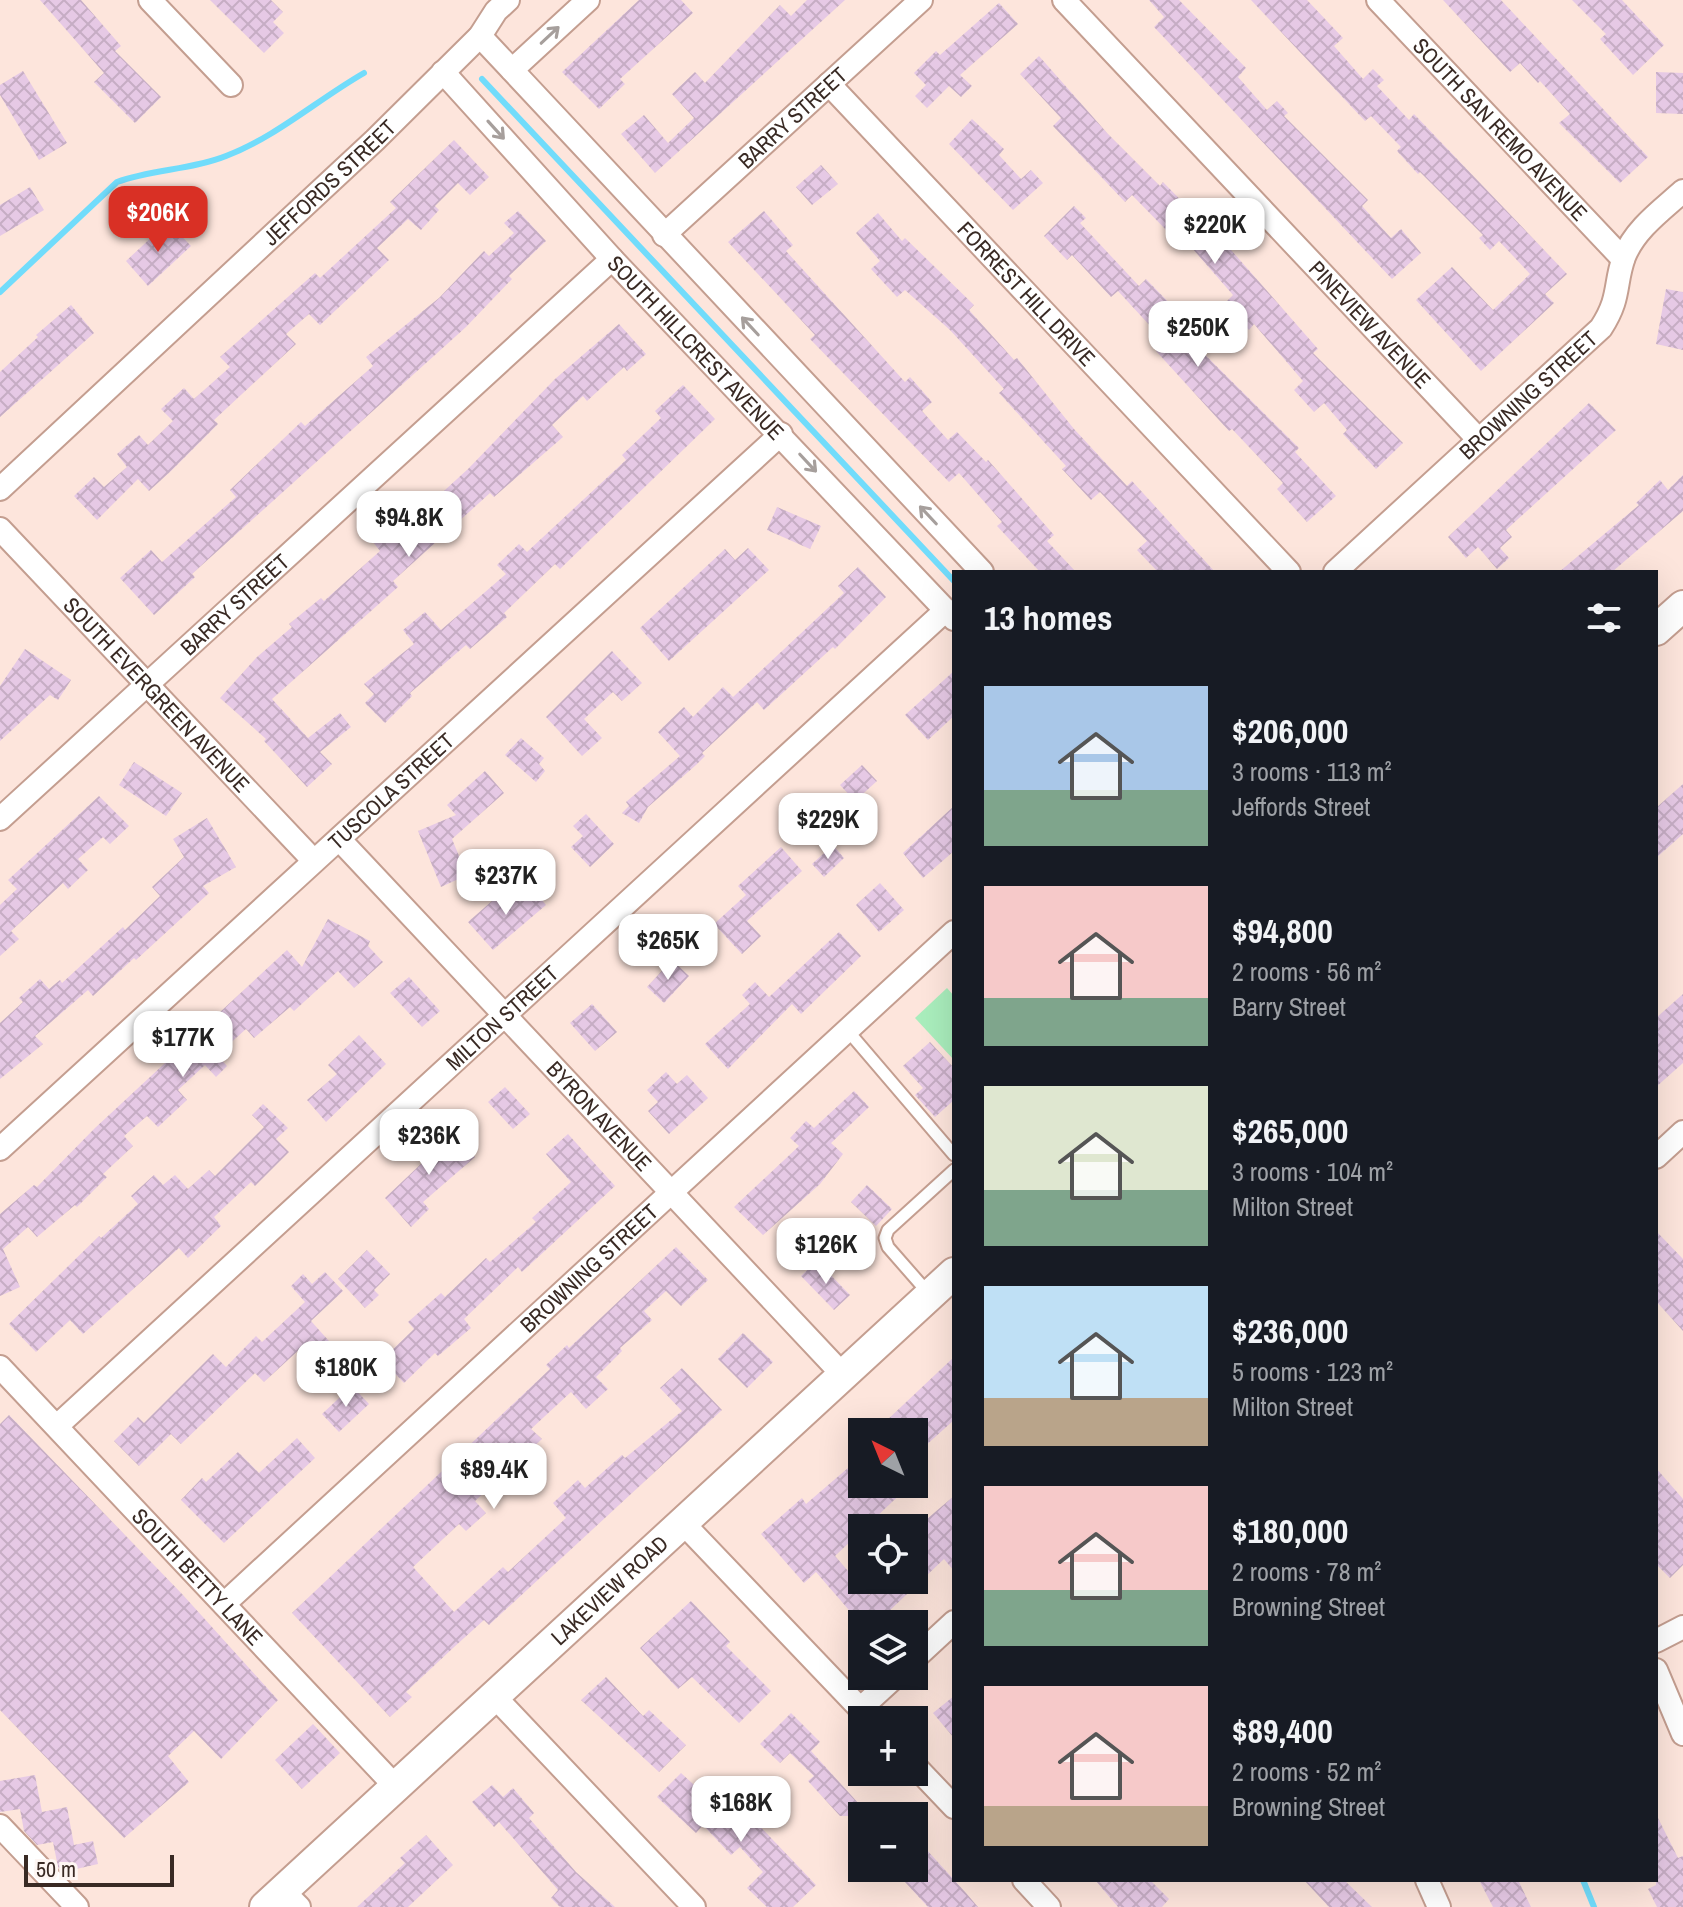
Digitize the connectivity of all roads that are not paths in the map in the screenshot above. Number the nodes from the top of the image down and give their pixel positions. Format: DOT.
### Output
graph roads {
  1 [pos="152,0"];
  2 [pos="508,0"];
  3 [pos="588,0"];
  4 [pos="921,0"];
  5 [pos="1064,0"];
  6 [pos="1378,0"];
  7 [pos="480,36"];
  8 [pos="512,70"];
  9 [pos="443,72"];
  10 [pos="829,84"];
  11 [pos="231,85"];
  12 [pos="1683,191"];
  13 [pos="664,235"];
  14 [pos="612,259"];
  15 [pos="1623,259"];
  16 [pos="781,434"];
  17 [pos="1479,440"];
  18 [pos="0,489"];
  19 [pos="0,529"];
  20 [pos="980,570"];
  21 [pos="1287,570"];
  22 [pos="1337,570"];
  23 [pos="1683,606"];
  24 [pos="950,614"];
  25 [pos="1658,628"];
  26 [pos="147,685"];
  27 [pos="0,819"];
  28 [pos="339,839"];
  29 [pos="314,861"];
  30 [pos="952,934"];
  31 [pos="504,1017"];
  32 [pos="848,1031"];
  33 [pos="1683,1132"];
  34 [pos="0,1149"];
  35 [pos="952,1153"];
  36 [pos="1658,1155"];
  37 [pos="952,1172"];
  38 [pos="672,1194"];
  39 [pos="952,1275"];
  40 [pos="930,1295"];
  41 [pos="0,1367"];
  42 [pos="843,1375"];
  43 [pos="57,1426"];
  44 [pos="682,1522"];
  45 [pos="224,1604"];
  46 [pos="952,1624"];
  47 [pos="1683,1627"];
  48 [pos="1658,1640"];
  49 [pos="928,1646"];
  50 [pos="1658,1675"];
  51 [pos="885,1690"];
  52 [pos="494,1696"];
  53 [pos="858,1706"];
  54 [pos="872,1706"];
  55 [pos="1683,1734"];
  56 [pos="928,1780"];
  57 [pos="395,1786"];
  58 [pos="952,1805"];
  59 [pos="0,1826"];
  60 [pos="1026,1882"];
  61 [pos="1428,1882"];
  62 [pos="282,1902"];
  63 [pos="77,1907"];
  64 [pos="694,1907"];
  65 [pos="1049,1907"];
  66 [pos="1439,1907"];
  1 -- 11 [label="street"];
  2 -- 7 [label="street, JEFFORDS STREET"];
  8 -- 3 [label="street, one-way"];
  4 -- 10 [label="street, BARRY STREET"];
  5 -- 17 [label="street, PINEVIEW AVENUE"];
  6 -- 15 [label="street, SOUTH SAN REMO AVENUE"];
  7 -- 8 [label="street"];
  7 -- 9 [label="street, JEFFORDS STREET"];
  8 -- 13 [label="street"];
  9 -- 14 [label="street, SOUTH HILLCREST AVENUE, one-way"];
  9 -- 18 [label="street, JEFFORDS STREET"];
  10 -- 13 [label="street, BARRY STREET"];
  10 -- 21 [label="street, FORREST HILL DRIVE"];
  12 -- 15 [label="street, BROWNING STREET"];
  20 -- 13 [label="street, one-way"];
  14 -- 16 [label="street, SOUTH HILLCREST AVENUE"];
  14 -- 26 [label="street, BARRY STREET"];
  15 -- 17 [label="street, BROWNING STREET"];
  16 -- 24 [label="street, SOUTH HILLCREST AVENUE, one-way"];
  16 -- 28 [label="street, TUSCOLA STREET"];
  17 -- 22 [label="street, BROWNING STREET"];
  19 -- 26 [label="street, SOUTH EVERGREEN AVENUE"];
  23 -- 25 [label="street"];
  24 -- 31 [label="street, MILTON STREET"];
  26 -- 27 [label="street, BARRY STREET"];
  26 -- 29 [label="street, SOUTH EVERGREEN AVENUE"];
  28 -- 29 [label="street, TUSCOLA STREET"];
  28 -- 31 [label="street, BYRON AVENUE"];
  29 -- 34 [label="street, TUSCOLA STREET"];
  30 -- 32 [label="street, BROWNING STREET"];
  31 -- 38 [label="street, BYRON AVENUE"];
  31 -- 43 [label="street, MILTON STREET"];
  32 -- 35 [label="lane"];
  32 -- 38 [label="street, BROWNING STREET"];
  33 -- 36 [label="street"];
  37 -- 40 [label="lane"];
  38 -- 42 [label="street, BYRON AVENUE"];
  38 -- 45 [label="street, BROWNING STREET"];
  39 -- 40 [label="street, LAKEVIEW ROAD"];
  40 -- 42 [label="street, LAKEVIEW ROAD"];
  41 -- 43 [label="street, SOUTH BETTY LANE"];
  42 -- 44 [label="street, LAKEVIEW ROAD"];
  43 -- 45 [label="street, SOUTH BETTY LANE"];
  44 -- 52 [label="street, LAKEVIEW ROAD"];
  44 -- 53 [label="street"];
  45 -- 57 [label="street, SOUTH BETTY LANE"];
  46 -- 49 [label="street"];
  47 -- 48 [label="street"];
  50 -- 55 [label="street"];
  51 -- 54 [label="street"];
  52 -- 57 [label="street, LAKEVIEW ROAD"];
  52 -- 64 [label="street"];
  56 -- 58 [label="street"];
  57 -- 62 [label="street, LAKEVIEW ROAD"];
  59 -- 63 [label="street"];
  60 -- 65 [label="street"];
  61 -- 66 [label="street"];
}
